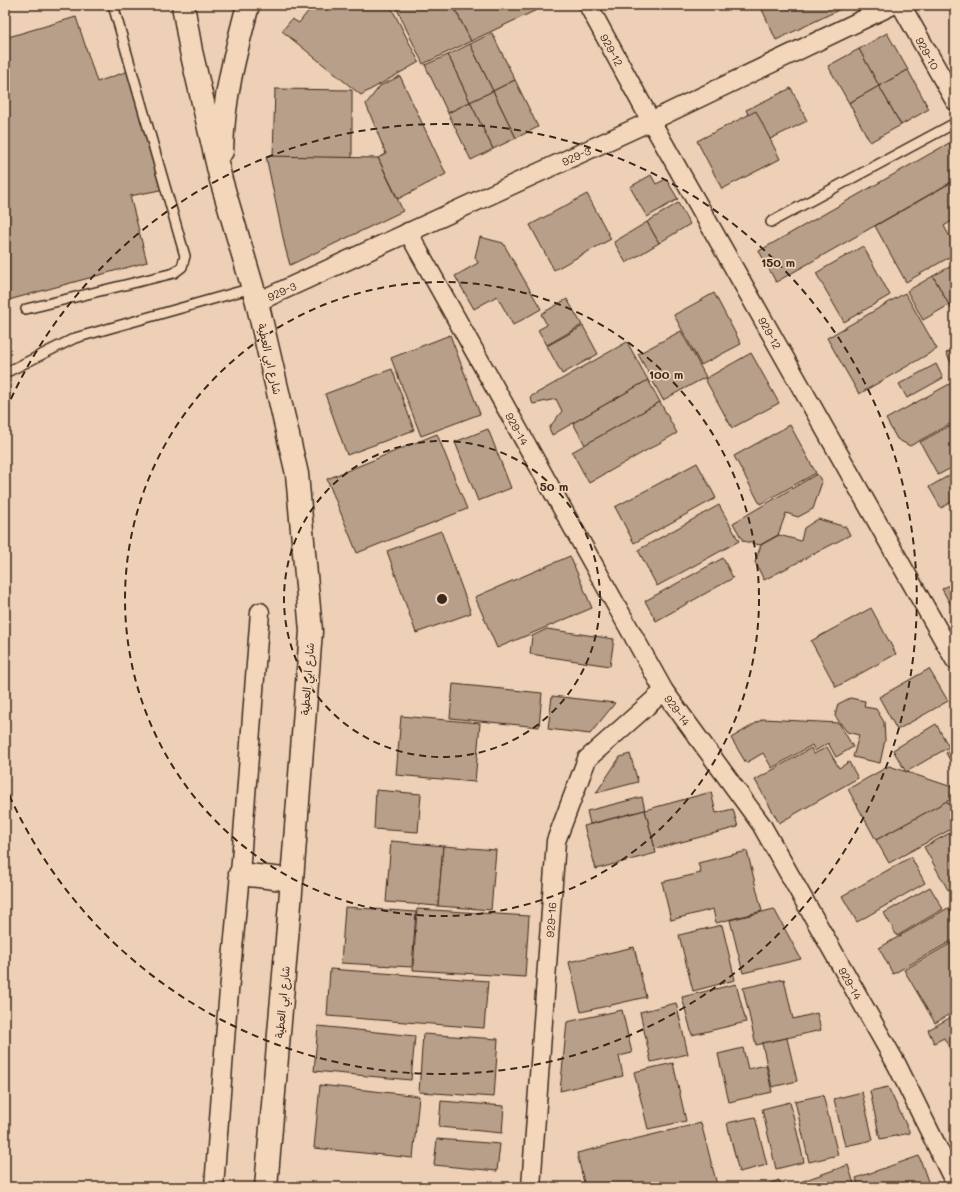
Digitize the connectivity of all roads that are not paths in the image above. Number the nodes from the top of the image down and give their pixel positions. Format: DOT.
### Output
graph roads {
  1 [pos="112,5"];
  2 [pos="183,5"];
  3 [pos="248,5"];
  4 [pos="588,5"];
  5 [pos="892,5"];
  6 [pos="901,5"];
  7 [pos="955,101"];
  8 [pos="651,121"];
  9 [pos="955,123"];
  10 [pos="221,180"];
  11 [pos="771,222"];
  12 [pos="408,232"];
  13 [pos="254,295"];
  14 [pos="26,309"];
  15 [pos="5,373"];
  16 [pos="260,612"];
  17 [pos="955,660"];
  18 [pos="664,691"];
  19 [pos="240,874"];
  20 [pos="292,880"];
  21 [pos="955,1183"];
  22 [pos="214,1187"];
  23 [pos="266,1187"];
  24 [pos="530,1187"];
  1 -- 14 [label="lane"];
  2 -- 10 [label="street, شارع ابي العطية"];
  3 -- 10 [label="street, شارع ابي العطية"];
  4 -- 8 [label="street, 929-12"];
  5 -- 8 [label="street, 929-3"];
  6 -- 7 [label="street, 929-10"];
  8 -- 12 [label="street, 929-3"];
  8 -- 17 [label="street, 929-12"];
  9 -- 11 [label="lane"];
  10 -- 13 [label="street, شارع ابي العطية"];
  12 -- 13 [label="street, 929-3"];
  12 -- 18 [label="street, 929-14"];
  13 -- 15 [label="lane"];
  13 -- 20 [label="street, شارع ابي العطية"];
  16 -- 19 [label="street"];
  18 -- 21 [label="street, 929-14"];
  18 -- 24 [label="street, 929-16"];
  19 -- 20 [label="street"];
  19 -- 22 [label="street"];
  20 -- 23 [label="street, شارع ابي العطية"];
}
